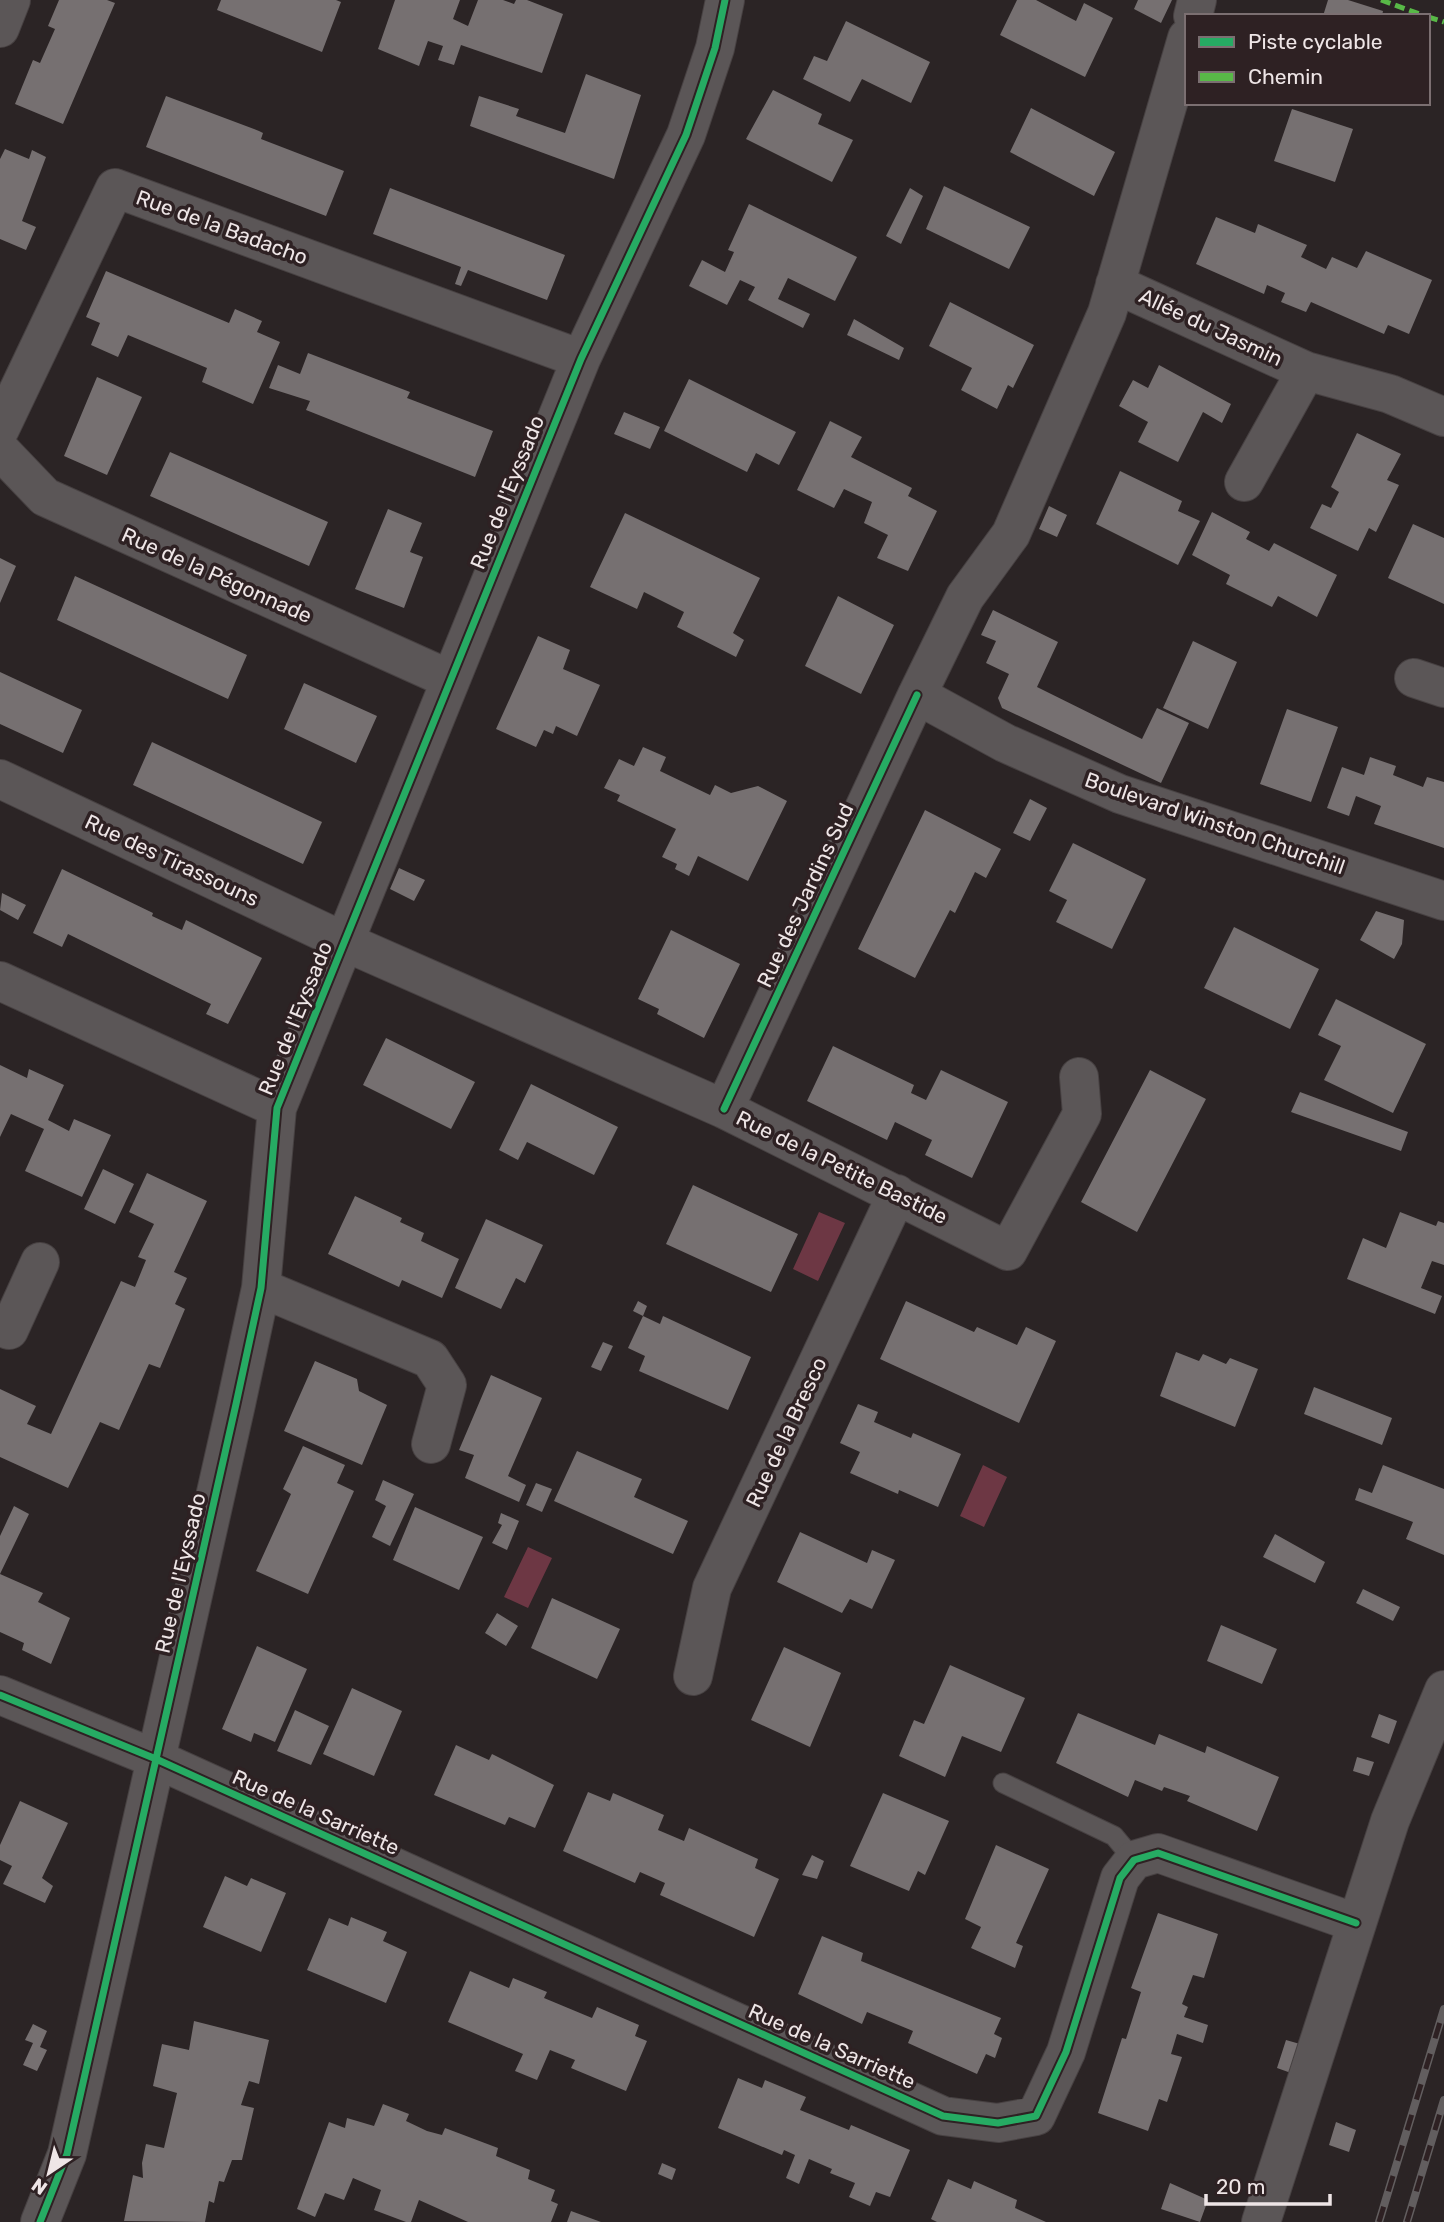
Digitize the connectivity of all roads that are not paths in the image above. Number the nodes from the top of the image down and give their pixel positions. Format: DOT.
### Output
graph roads {
  1 [pos="11,0"];
  2 [pos="725,0"];
  3 [pos="0,28"];
  4 [pos="1185,45"];
  5 [pos="1115,284"];
  6 [pos="581,359"];
  7 [pos="1306,371"];
  8 [pos="1444,417"];
  9 [pos="0,429"];
  10 [pos="0,450"];
  11 [pos="1244,482"];
  12 [pos="449,679"];
  13 [pos="917,695"];
  14 [pos="0,779"];
  15 [pos="1444,901"];
  16 [pos="345,942"];
  17 [pos="0,981"];
  18 [pos="1079,1077"];
  19 [pos="276,1108"];
  20 [pos="724,1109"];
  21 [pos="897,1194"];
  22 [pos="40,1262"];
  23 [pos="261,1288"];
  24 [pos="0,1326"];
  25 [pos="431,1444"];
  26 [pos="692,1676"];
  27 [pos="1444,1690"];
  28 [pos="3,1706"];
  29 [pos="156,1759"];
  30 [pos="1003,1783"];
  31 [pos="1134,1860"];
  32 [pos="1356,1923"];
  33 [pos="40,2222"];
  34 [pos="1261,2222"];
  1 -- 3 [label="street"];
  2 -- 6 [label="street, Rue de l'Eyssado"];
  4 -- 5 [label="street"];
  5 -- 7 [label="street, Allée du Jasmin"];
  5 -- 13 [label="street"];
  6 -- 9 [label="street, Rue de la Badacho"];
  6 -- 12 [label="street, Rue de l'Eyssado"];
  7 -- 8 [label="street, Allée du Jasmin"];
  7 -- 11 [label="street, Allée du Jasmin"];
  10 -- 12 [label="street, Rue de la Pégonnade"];
  12 -- 16 [label="street, Rue de l'Eyssado"];
  13 -- 15 [label="street, Boulevard Winston Churchill"];
  13 -- 20 [label="street, Rue des Jardins Sud"];
  14 -- 16 [label="street, Rue des Tirassouns"];
  16 -- 19 [label="street, Rue de l'Eyssado"];
  16 -- 20 [label="street, Rue de la Petite Bastide"];
  17 -- 19 [label="street"];
  18 -- 21 [label="street, Rue de la Petite Bastide"];
  19 -- 23 [label="street, Rue de l'Eyssado"];
  20 -- 21 [label="street, Rue de la Petite Bastide"];
  21 -- 26 [label="street, Rue de la Bresco"];
  22 -- 24 [label="street"];
  23 -- 25 [label="street"];
  23 -- 29 [label="street, Rue de l'Eyssado"];
  27 -- 32 [label="street"];
  28 -- 29 [label="street"];
  29 -- 31 [label="street, Rue de la Sarriette"];
  29 -- 33 [label="street, Rue de l'Eyssado"];
  30 -- 31 [label="lane"];
  31 -- 32 [label="street"];
  32 -- 34 [label="street"];
}
